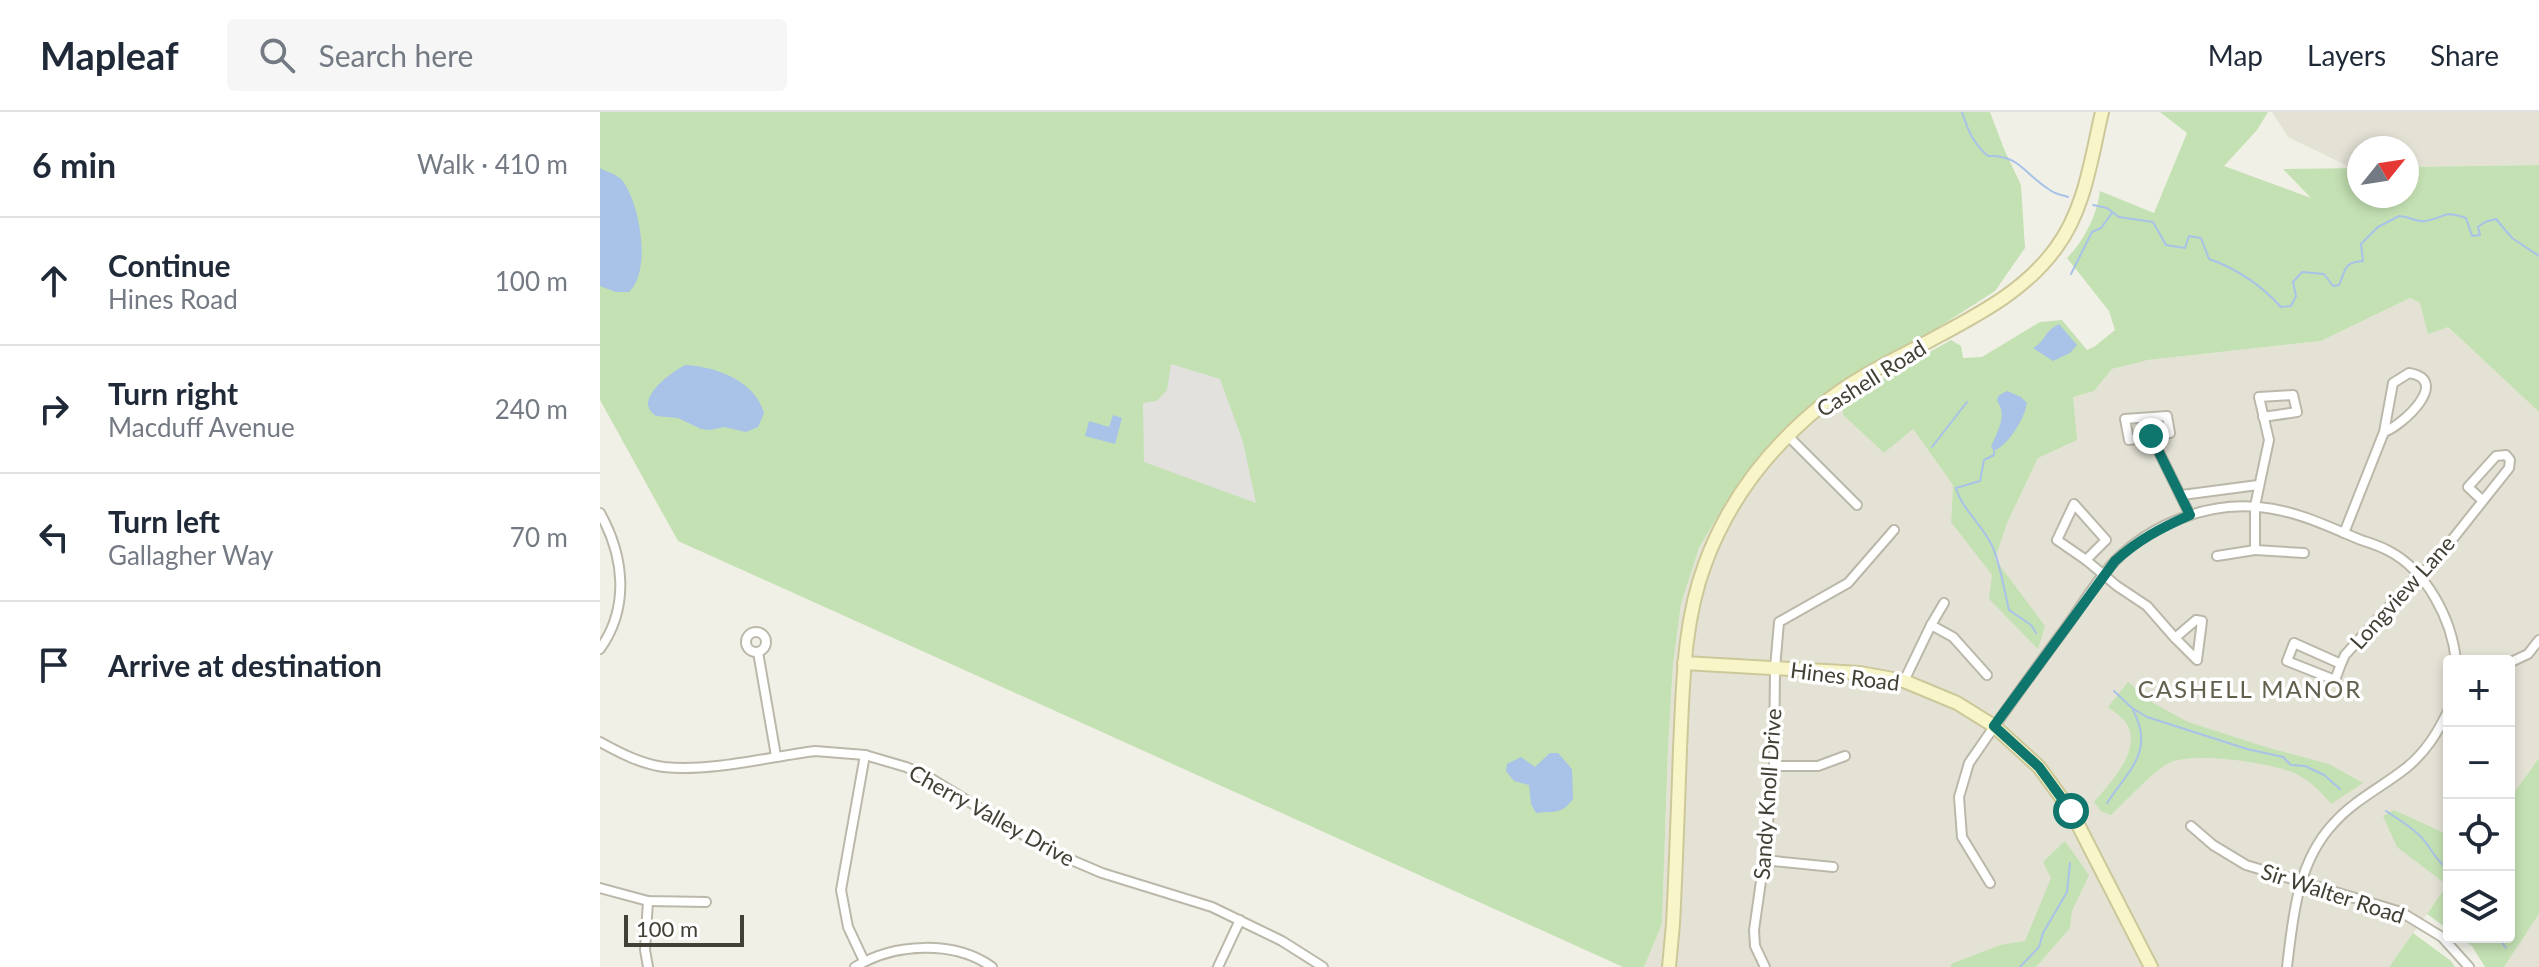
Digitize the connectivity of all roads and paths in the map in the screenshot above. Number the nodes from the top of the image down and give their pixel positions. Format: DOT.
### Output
graph roads {
  1 [pos="2102,112"];
  2 [pos="2263,417"];
  3 [pos="2384,432"];
  4 [pos="1788,436"];
  5 [pos="2151,436"];
  6 [pos="2258,485"];
  7 [pos="2182,495"];
  8 [pos="2482,500"];
  9 [pos="1857,505"];
  10 [pos="2255,506"];
  11 [pos="600,513"];
  12 [pos="2190,515"];
  13 [pos="1894,530"];
  14 [pos="2344,533"];
  15 [pos="2255,550"];
  16 [pos="2304,553"];
  17 [pos="2217,556"];
  18 [pos="2086,560"];
  19 [pos="2103,575"];
  20 [pos="2418,575"];
  21 [pos="1944,603"];
  22 [pos="1931,625"];
  23 [pos="2175,638"];
  24 [pos="2539,640"];
  25 [pos="600,649"];
  26 [pos="758,652"];
  27 [pos="2455,655"];
  28 [pos="2515,660"];
  29 [pos="1684,663"];
  30 [pos="2341,664"];
  31 [pos="1775,668"];
  32 [pos="1987,675"];
  33 [pos="1904,681"];
  34 [pos="2443,720"];
  35 [pos="1994,726"];
  36 [pos="600,742"];
  37 [pos="865,755"];
  38 [pos="776,756"];
  39 [pos="1845,756"];
  40 [pos="1774,766"];
  41 [pos="2191,826"];
  42 [pos="1764,860"];
  43 [pos="1833,867"];
  44 [pos="2300,880"];
  45 [pos="1990,883"];
  46 [pos="600,888"];
  47 [pos="648,901"];
  48 [pos="706,902"];
  49 [pos="1240,920"];
  50 [pos="864,961"];
  51 [pos="648,967"];
  52 [pos="855,967"];
  53 [pos="992,967"];
  54 [pos="1218,967"];
  55 [pos="1323,967"];
  56 [pos="1669,967"];
  57 [pos="1765,967"];
  58 [pos="2151,967"];
  59 [pos="2287,967"];
  60 [pos="2469,967"];
  1 -- 4 [label="street, Cashell Road"];
  2 -- 2 [label="street"];
  2 -- 6 [label="street"];
  3 -- 3 [label="street"];
  3 -- 14 [label="street"];
  4 -- 9 [label="street"];
  4 -- 29 [label="street, Cashell Road"];
  5 -- 5 [label="street"];
  5 -- 7 [label="street"];
  6 -- 7 [label="street"];
  6 -- 10 [label="street"];
  7 -- 12 [label="street"];
  8 -- 8 [label="street, Longview Lane"];
  8 -- 20 [label="street, Longview Lane"];
  10 -- 12 [label="street"];
  10 -- 14 [label="street"];
  10 -- 15 [label="street"];
  11 -- 25 [label="street"];
  12 -- 19 [label="street"];
  13 -- 31 [label="street, Sandy Knoll Drive"];
  14 -- 20 [label="street"];
  15 -- 16 [label="street"];
  15 -- 17 [label="street"];
  18 -- 18 [label="street"];
  18 -- 19 [label="street"];
  19 -- 23 [label="street"];
  19 -- 35 [label="street"];
  20 -- 27 [label="street"];
  20 -- 30 [label="street, Longview Lane"];
  21 -- 22 [label="street"];
  22 -- 32 [label="street"];
  22 -- 33 [label="street"];
  23 -- 23 [label="street"];
  24 -- 28 [label="street"];
  26 -- 38 [label="street"];
  29 -- 31 [label="street, Hines Road"];
  29 -- 56 [label="street, Cashell Road"];
  30 -- 30 [label="street, Longview Lane"];
  31 -- 33 [label="street, Hines Road"];
  31 -- 40 [label="street, Sandy Knoll Drive"];
  33 -- 35 [label="street, Hines Road"];
  34 -- 44 [label="street"];
  35 -- 45 [label="street"];
  35 -- 58 [label="street, Hines Road"];
  36 -- 38 [label="street, Cherry Valley Drive"];
  37 -- 38 [label="street, Cherry Valley Drive"];
  37 -- 49 [label="street, Cherry Valley Drive"];
  37 -- 50 [label="street"];
  39 -- 40 [label="street"];
  40 -- 42 [label="street, Sandy Knoll Drive"];
  41 -- 44 [label="street, Sir Walter Road"];
  42 -- 43 [label="street"];
  42 -- 57 [label="street, Sandy Knoll Drive"];
  44 -- 59 [label="street"];
  44 -- 60 [label="street, Sir Walter Road"];
  46 -- 47 [label="street"];
  47 -- 48 [label="street"];
  47 -- 51 [label="street"];
  49 -- 54 [label="street"];
  49 -- 55 [label="street, Cherry Valley Drive"];
  50 -- 52 [label="street"];
  50 -- 53 [label="street"];
}
